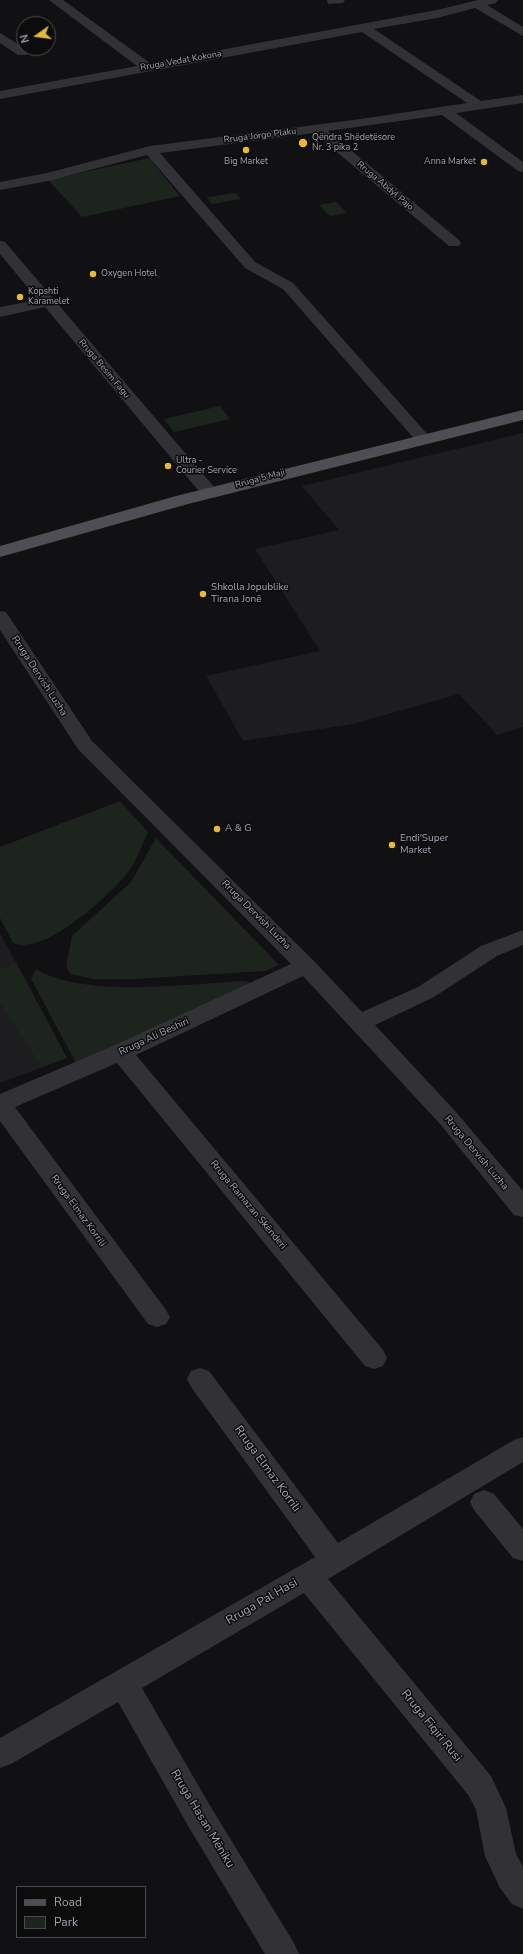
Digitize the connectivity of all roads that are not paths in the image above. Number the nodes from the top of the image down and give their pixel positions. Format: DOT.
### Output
graph roads {
  1 [pos="55,0"];
  2 [pos="492,0"];
  3 [pos="479,4"];
  4 [pos="363,27"];
  5 [pos="523,32"];
  6 [pos="0,36"];
  7 [pos="16,48"];
  8 [pos="147,67"];
  9 [pos="0,95"];
  10 [pos="523,99"];
  11 [pos="478,105"];
  12 [pos="444,110"];
  13 [pos="317,129"];
  14 [pos="150,150"];
  15 [pos="523,168"];
  16 [pos="0,186"];
  17 [pos="454,243"];
  18 [pos="0,245"];
  19 [pos="48,302"];
  20 [pos="0,312"];
  21 [pos="523,415"];
  22 [pos="423,438"];
  23 [pos="209,492"];
  24 [pos="0,552"];
  25 [pos="0,616"];
  26 [pos="523,937"];
  27 [pos="306,966"];
  28 [pos="359,1023"];
  29 [pos="121,1052"];
  30 [pos="0,1104"];
  31 [pos="523,1208"];
  32 [pos="157,1317"];
  33 [pos="374,1358"];
  34 [pos="200,1378"];
  35 [pos="523,1448"];
  36 [pos="484,1502"];
  37 [pos="523,1550"];
  38 [pos="334,1560"];
  39 [pos="308,1576"];
  40 [pos="123,1683"];
  41 [pos="0,1754"];
  42 [pos="523,1893"];
  43 [pos="283,1954"];
  1 -- 8 [label="street"];
  2 -- 3 [label="street, Rruga Vedat Kokona"];
  3 -- 4 [label="street, Rruga Vedat Kokona"];
  3 -- 5 [label="street"];
  4 -- 8 [label="street, Rruga Vedat Kokona"];
  4 -- 11 [label="street"];
  6 -- 7 [label="street"];
  8 -- 9 [label="street, Rruga Vedat Kokona"];
  10 -- 11 [label="street, Rruga Jorgo Plaku"];
  11 -- 12 [label="street, Rruga Jorgo Plaku"];
  12 -- 13 [label="street, Rruga Jorgo Plaku"];
  12 -- 15 [label="street"];
  13 -- 14 [label="street, Rruga Jorgo Plaku"];
  13 -- 17 [label="street, Rruga Abdyl Pajo"];
  14 -- 16 [label="street, Rruga Jorgo Plaku"];
  14 -- 22 [label="street"];
  18 -- 19 [label="street, Rruga Besim Fagu"];
  19 -- 20 [label="street"];
  19 -- 23 [label="street, Rruga Besim Fagu"];
  21 -- 22 [label="main road, Rruga 5 Maji"];
  22 -- 23 [label="main road, Rruga 5 Maji"];
  23 -- 24 [label="main road, Rruga 5 Maji"];
  25 -- 27 [label="street, Rruga Dervish Luzha"];
  26 -- 28 [label="street"];
  27 -- 28 [label="street, Rruga Dervish Luzha"];
  27 -- 29 [label="street, Rruga Ali Beshiri"];
  28 -- 31 [label="street, Rruga Dervish Luzha"];
  29 -- 30 [label="street, Rruga Ali Beshiri"];
  29 -- 33 [label="street, Rruga Ramazan Skënderi"];
  30 -- 32 [label="street, Rruga Elmaz Korrili"];
  34 -- 38 [label="street, Rruga Elmaz Korrili"];
  35 -- 38 [label="street, Rruga Pal Hasi"];
  36 -- 37 [label="street"];
  38 -- 39 [label="street, Rruga Pal Hasi"];
  39 -- 40 [label="street, Rruga Pal Hasi"];
  39 -- 42 [label="street, Rruga Fiqiri Rusi"];
  40 -- 41 [label="street, Rruga Pal Hasi"];
  40 -- 43 [label="street, Rruga Hasan Mëniku"];
}
